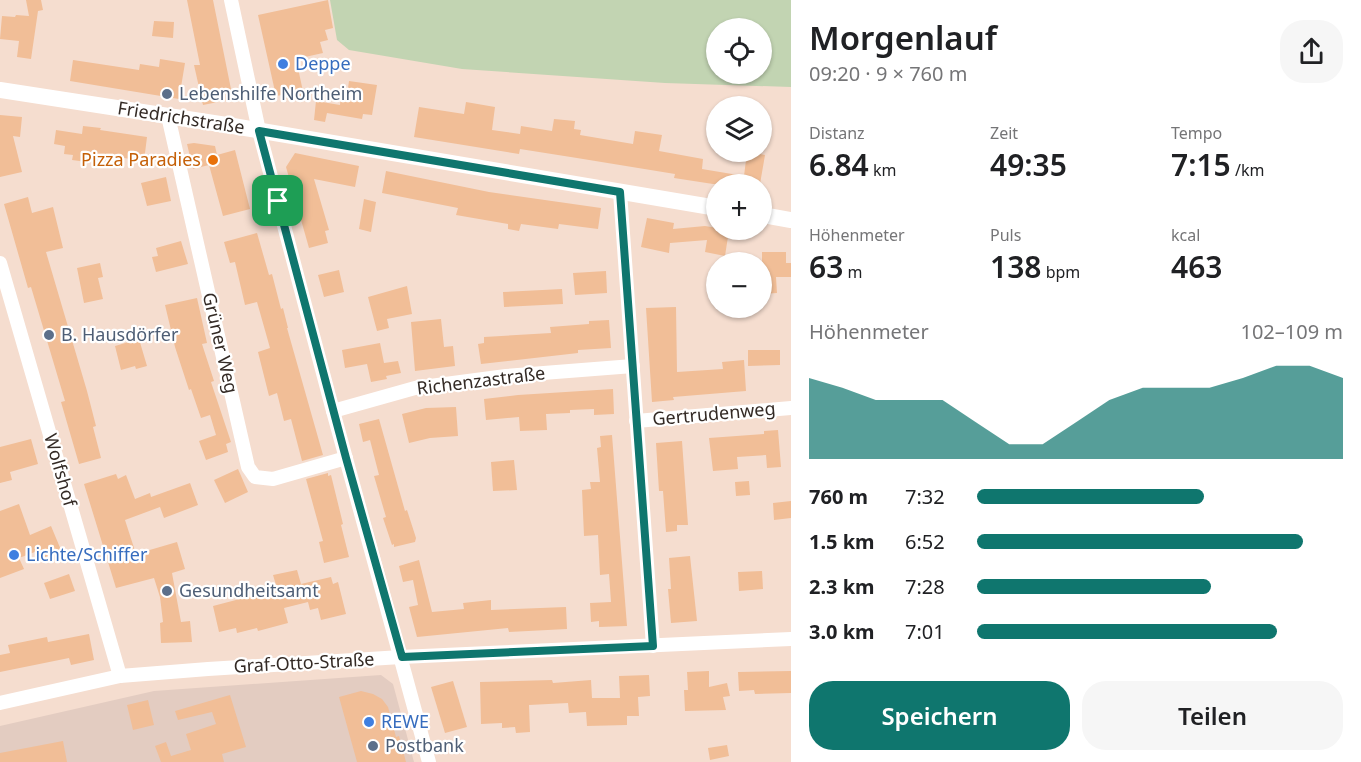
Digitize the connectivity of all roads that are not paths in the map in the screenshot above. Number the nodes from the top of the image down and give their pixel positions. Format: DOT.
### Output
graph roads {
  1 [pos="231,0"];
  2 [pos="0,90"];
  3 [pos="168,116"];
  4 [pos="259,131"];
  5 [pos="620,192"];
  6 [pos="706,206"];
  7 [pos="772,217"];
  8 [pos="791,220"];
  9 [pos="0,263"];
  10 [pos="633,366"];
  11 [pos="791,408"];
  12 [pos="333,411"];
  13 [pos="636,421"];
  14 [pos="346,458"];
  15 [pos="791,639"];
  16 [pos="653,646"];
  17 [pos="402,657"];
  18 [pos="120,676"];
  19 [pos="0,703"];
  20 [pos="429,762"];
  1 -- 4 [label="street"];
  2 -- 3 [label="street, Friedrichstraße"];
  3 -- 4 [label="street, Friedrichstraße"];
  3 -- 14 [label="street, Grüner Weg"];
  4 -- 5 [label="street, Friedrichstraße"];
  4 -- 12 [label="street"];
  5 -- 6 [label="street, Friedrichstraße"];
  5 -- 10 [label="street"];
  7 -- 8 [label="street"];
  9 -- 18 [label="street, Wolfshof"];
  10 -- 12 [label="street, Richenzastraße"];
  10 -- 13 [label="street"];
  11 -- 13 [label="street, Gertrudenweg"];
  12 -- 14 [label="street"];
  13 -- 16 [label="street"];
  14 -- 17 [label="street"];
  15 -- 16 [label="street, Graf-Otto-Straße"];
  16 -- 17 [label="street, Graf-Otto-Straße"];
  17 -- 18 [label="street, Graf-Otto-Straße"];
  17 -- 20 [label="street"];
  18 -- 19 [label="street, Graf-Otto-Straße"];
}
